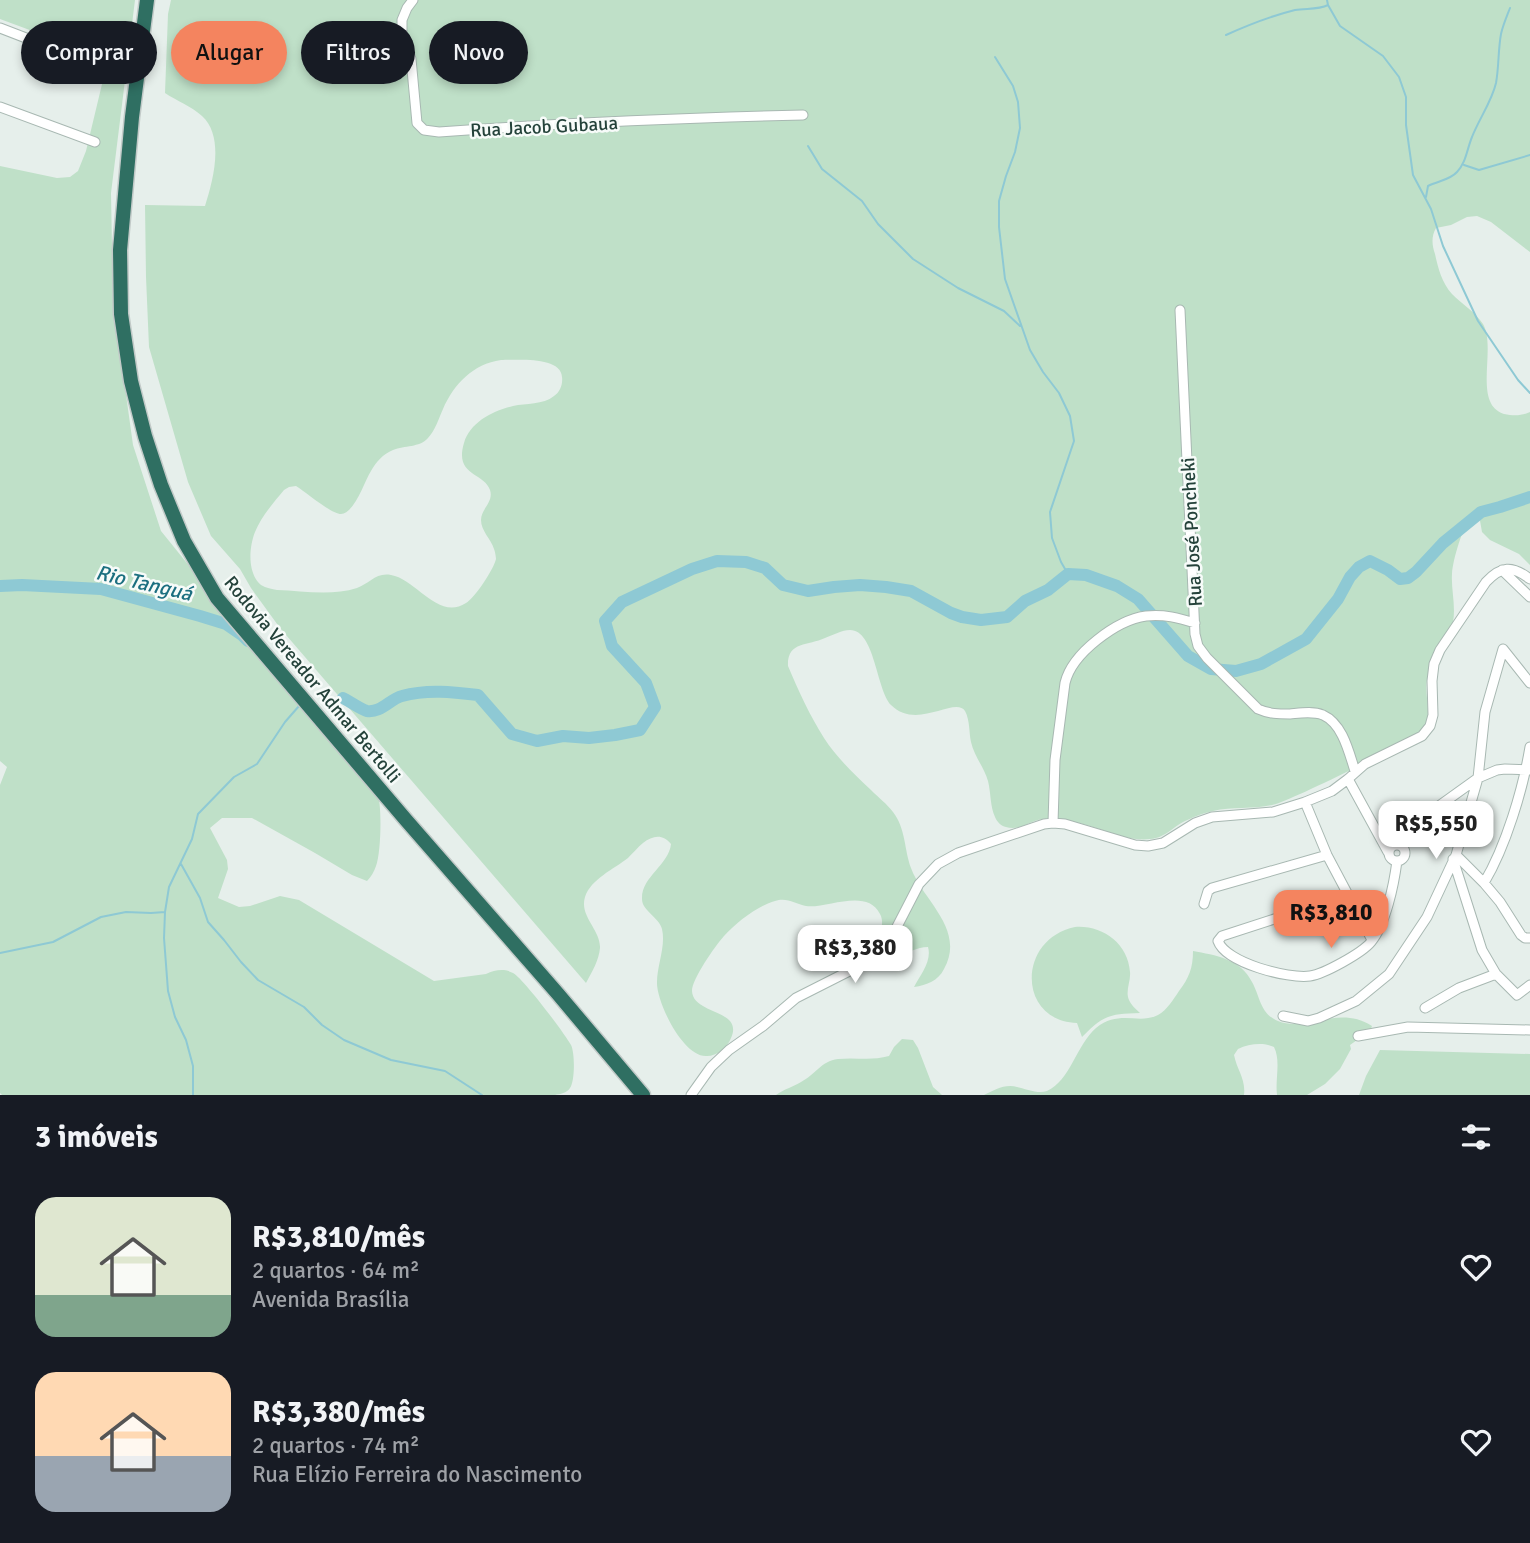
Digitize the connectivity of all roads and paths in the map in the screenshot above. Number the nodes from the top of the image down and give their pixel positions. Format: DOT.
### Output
graph roads {
  1 [pos="147,0"];
  2 [pos="413,0"];
  3 [pos="0,28"];
  4 [pos="21,36"];
  5 [pos="0,107"];
  6 [pos="803,114"];
  7 [pos="95,142"];
  8 [pos="1180,310"];
  9 [pos="1502,570"];
  10 [pos="1530,579"];
  11 [pos="1530,597"];
  12 [pos="1195,623"];
  13 [pos="1530,683"];
  14 [pos="1530,747"];
  15 [pos="1528,770"];
  16 [pos="1355,771"];
  17 [pos="1478,778"];
  18 [pos="1348,779"];
  19 [pos="1305,802"];
  20 [pos="1054,822"];
  21 [pos="1399,845"];
  22 [pos="1388,852"];
  23 [pos="1327,855"];
  24 [pos="1455,857"];
  25 [pos="1397,861"];
  26 [pos="1484,883"];
  27 [pos="1348,895"];
  28 [pos="1203,904"];
  29 [pos="1530,939"];
  30 [pos="1372,940"];
  31 [pos="1496,974"];
  32 [pos="1530,985"];
  33 [pos="1425,1008"];
  34 [pos="1283,1016"];
  35 [pos="1530,1030"];
  36 [pos="1358,1036"];
  37 [pos="643,1095"];
  38 [pos="691,1095"];
  1 -- 37 [label="highway, Rodovia Vereador Admar Bertolli"];
  2 -- 6 [label="street, Rua Jacob Gubaua"];
  3 -- 4 [label="street"];
  5 -- 7 [label="street"];
  8 -- 12 [label="street, Rua José Poncheki"];
  9 -- 10 [label="street"];
  9 -- 11 [label="street"];
  9 -- 16 [label="street"];
  12 -- 16 [label="street"];
  12 -- 20 [label="street, Rua José Poncheki"];
  13 -- 17 [label="street"];
  14 -- 15 [label="street"];
  15 -- 17 [label="street"];
  15 -- 26 [label="street"];
  16 -- 18 [label="street"];
  17 -- 21 [label="street"];
  17 -- 24 [label="street"];
  18 -- 19 [label="street"];
  18 -- 22 [label="street"];
  19 -- 20 [label="street"];
  19 -- 23 [label="street"];
  20 -- 38 [label="street"];
  21 -- 22 [label="street"];
  21 -- 25 [label="street"];
  22 -- 25 [label="street"];
  23 -- 27 [label="street"];
  23 -- 28 [label="street"];
  24 -- 26 [label="street"];
  24 -- 31 [label="street"];
  24 -- 34 [label="street"];
  25 -- 30 [label="street"];
  26 -- 29 [label="street"];
  27 -- 30 [label="street"];
  27 -- 30 [label="street"];
  31 -- 32 [label="street"];
  31 -- 33 [label="street"];
  35 -- 36 [label="street"];
}
